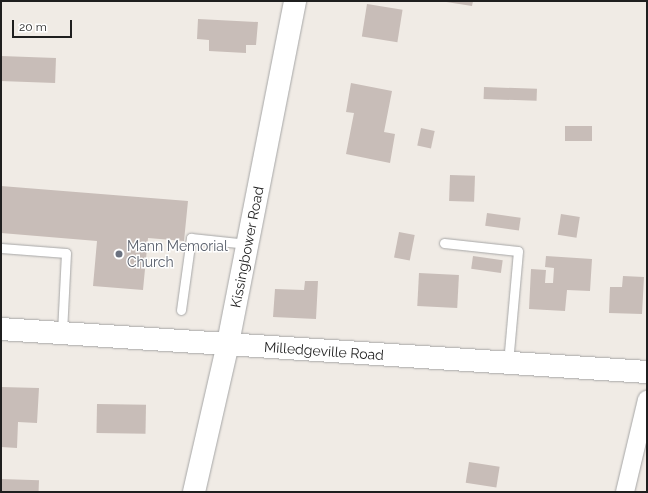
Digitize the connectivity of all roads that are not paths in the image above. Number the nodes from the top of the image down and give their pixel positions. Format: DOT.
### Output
graph roads {
  1 [pos="295,1"];
  2 [pos="444,243"];
  3 [pos="248,244"];
  4 [pos="1,248"];
  5 [pos="181,310"];
  6 [pos="1,329"];
  7 [pos="62,333"];
  8 [pos="228,343"];
  9 [pos="508,363"];
  10 [pos="647,372"];
  11 [pos="647,400"];
  12 [pos="194,492"];
  13 [pos="625,492"];
  1 -- 3 [label="street, Kissingbower Road"];
  2 -- 9 [label="lane"];
  3 -- 5 [label="lane"];
  3 -- 8 [label="street, Kissingbower Road"];
  4 -- 7 [label="lane"];
  6 -- 7 [label="street, Milledgeville Road"];
  7 -- 8 [label="street, Milledgeville Road"];
  8 -- 9 [label="street, Milledgeville Road"];
  8 -- 12 [label="street, Kissingbower Road"];
  9 -- 10 [label="street, Milledgeville Road"];
  11 -- 13 [label="street"];
}
